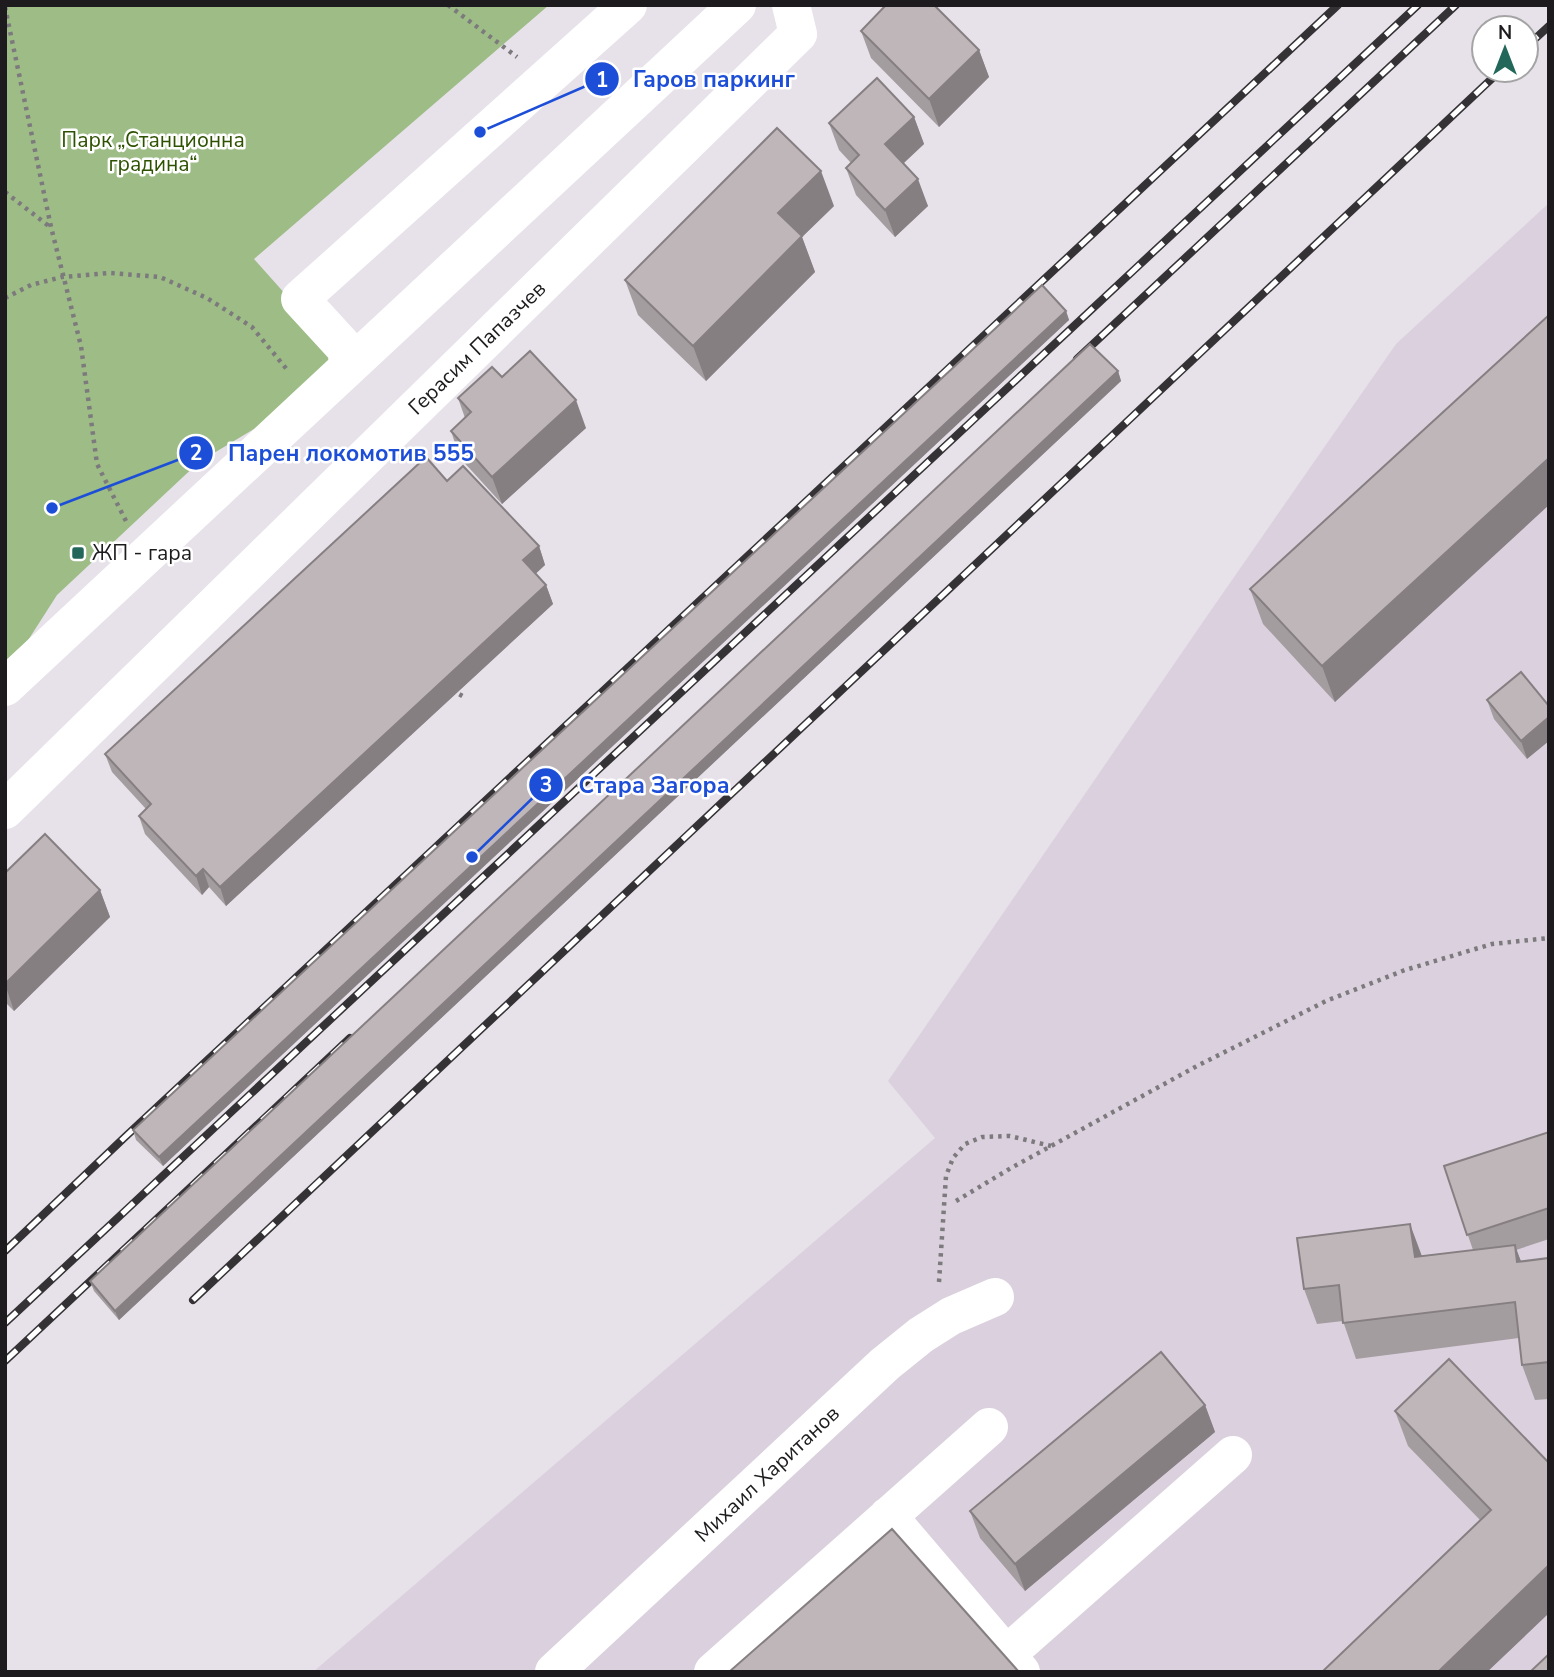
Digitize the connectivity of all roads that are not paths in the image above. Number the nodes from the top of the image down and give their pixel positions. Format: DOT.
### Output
graph roads {
  1 [pos="628,5"];
  2 [pos="737,5"];
  3 [pos="794,20"];
  4 [pos="356,360"];
  5 [pos="5,687"];
  6 [pos="5,810"];
  7 [pos="995,1297"];
  8 [pos="989,1427"];
  9 [pos="1233,1455"];
  10 [pos="888,1516"];
  11 [pos="1014,1663"];
  12 [pos="555,1672"];
  13 [pos="713,1672"];
  1 -- 4 [label="street"];
  2 -- 4 [label="street"];
  3 -- 6 [label="street, Герасим Папазчев"];
  4 -- 5 [label="street"];
  7 -- 12 [label="street, Михаил Хаританов"];
  8 -- 10 [label="street"];
  9 -- 11 [label="street"];
  10 -- 11 [label="street"];
  10 -- 13 [label="street"];
}
